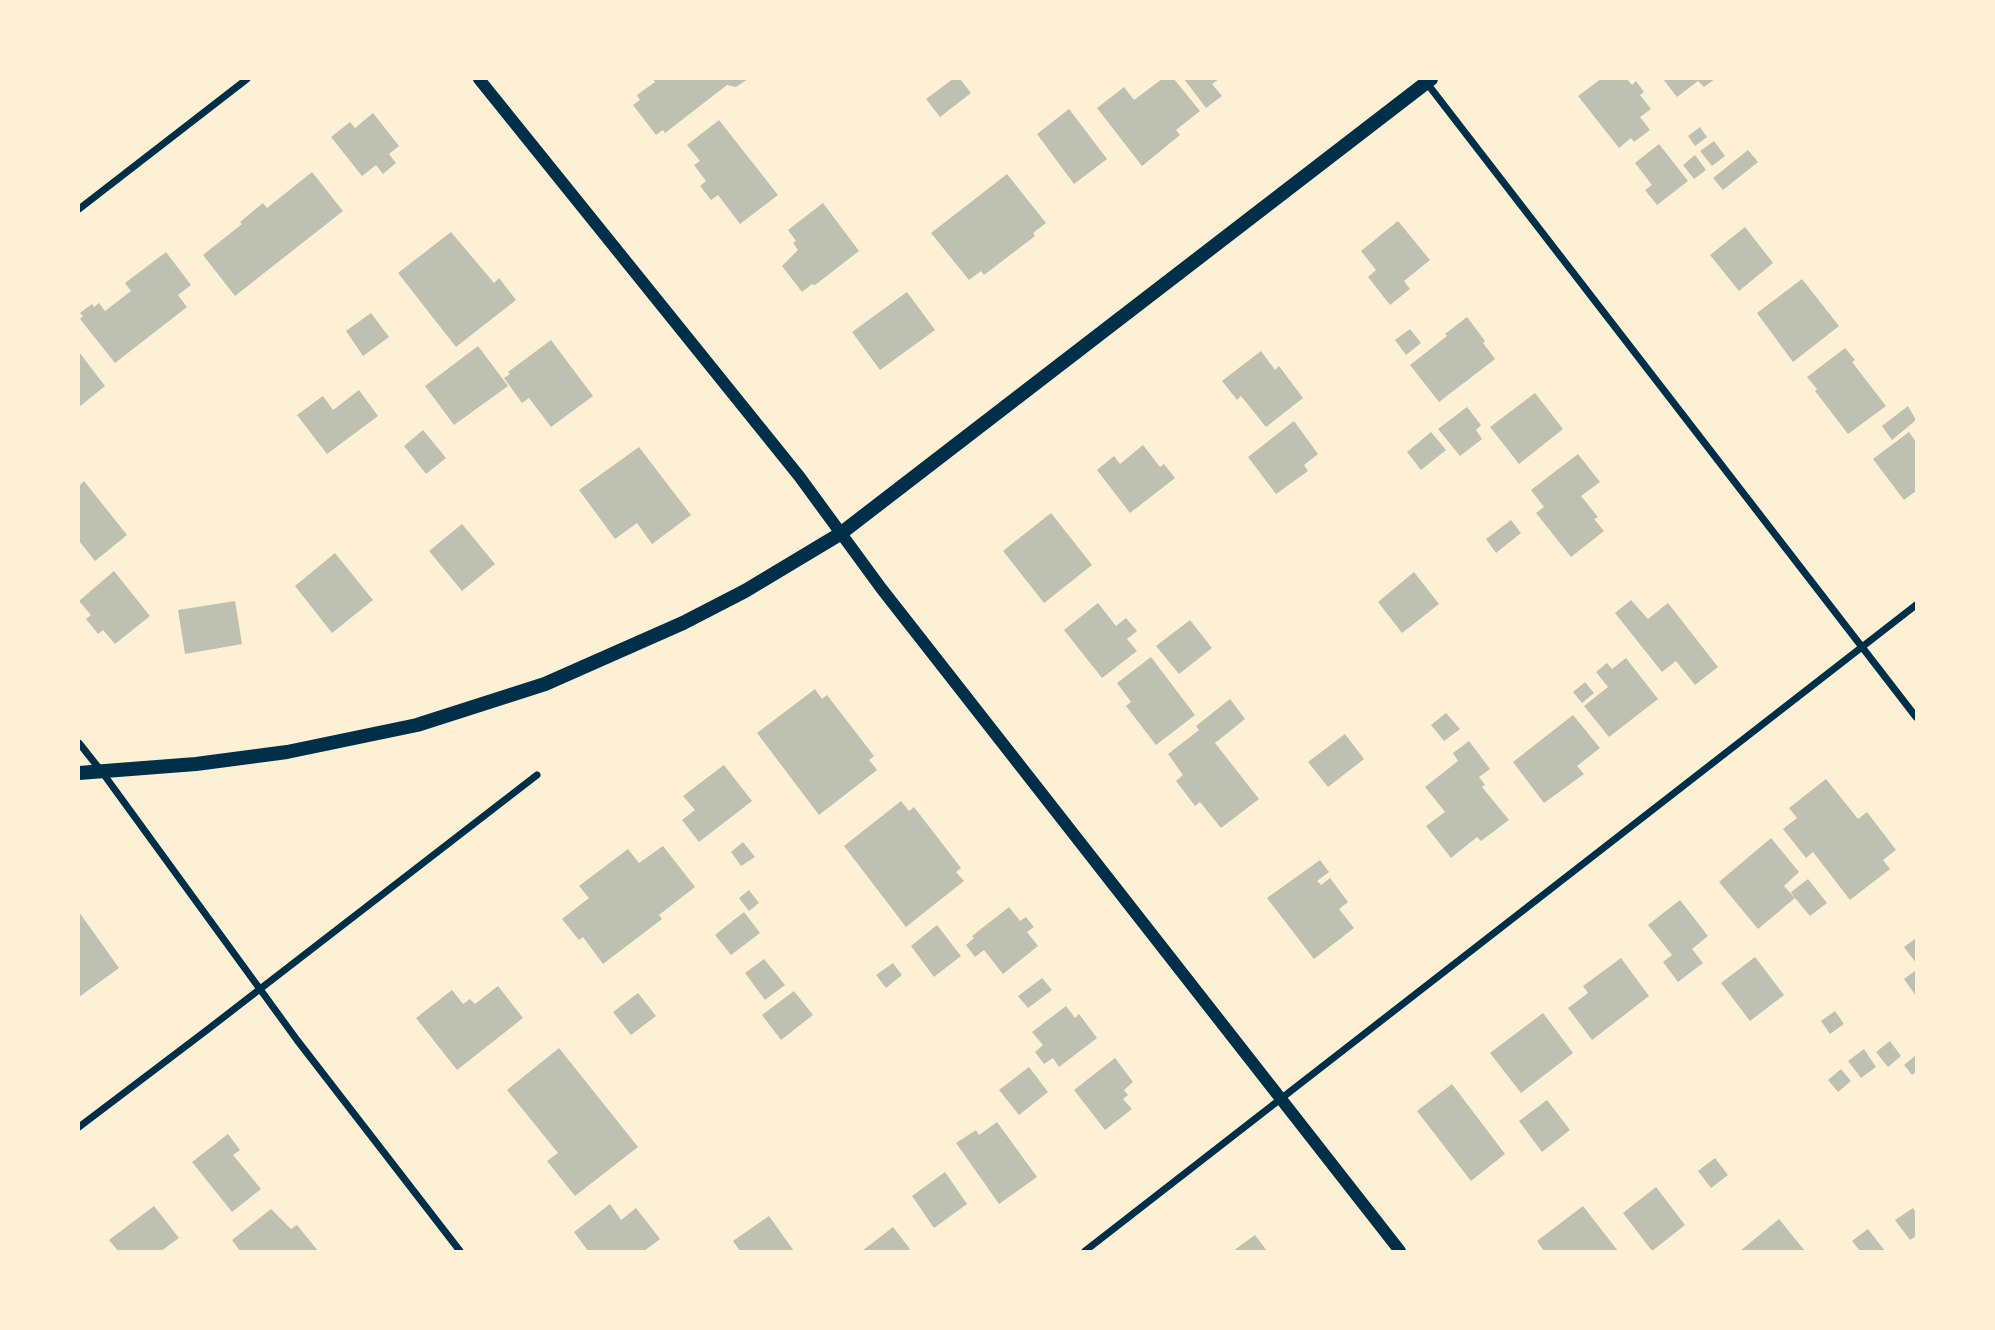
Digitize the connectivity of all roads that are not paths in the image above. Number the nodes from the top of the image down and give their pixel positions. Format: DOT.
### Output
graph roads {
  1 [pos="247,79"];
  2 [pos="479,79"];
  3 [pos="1427,80"];
  4 [pos="79,209"];
  5 [pos="840,534"];
  6 [pos="1916,605"];
  7 [pos="1861,648"];
  8 [pos="1916,717"];
  9 [pos="79,743"];
  10 [pos="102,772"];
  11 [pos="79,773"];
  12 [pos="537,775"];
  13 [pos="260,990"];
  14 [pos="1283,1099"];
  15 [pos="79,1126"];
  16 [pos="460,1251"];
  17 [pos="1085,1251"];
  18 [pos="1400,1251"];
  1 -- 4 [label="street"];
  2 -- 5 [label="street"];
  3 -- 5 [label="main road"];
  3 -- 7 [label="street"];
  5 -- 10 [label="main road"];
  5 -- 14 [label="street"];
  6 -- 7 [label="street"];
  7 -- 8 [label="street"];
  7 -- 14 [label="street"];
  9 -- 10 [label="street"];
  10 -- 11 [label="main road"];
  10 -- 13 [label="street"];
  12 -- 13 [label="street"];
  13 -- 15 [label="street"];
  13 -- 16 [label="street"];
  14 -- 17 [label="street"];
  14 -- 18 [label="street"];
}
